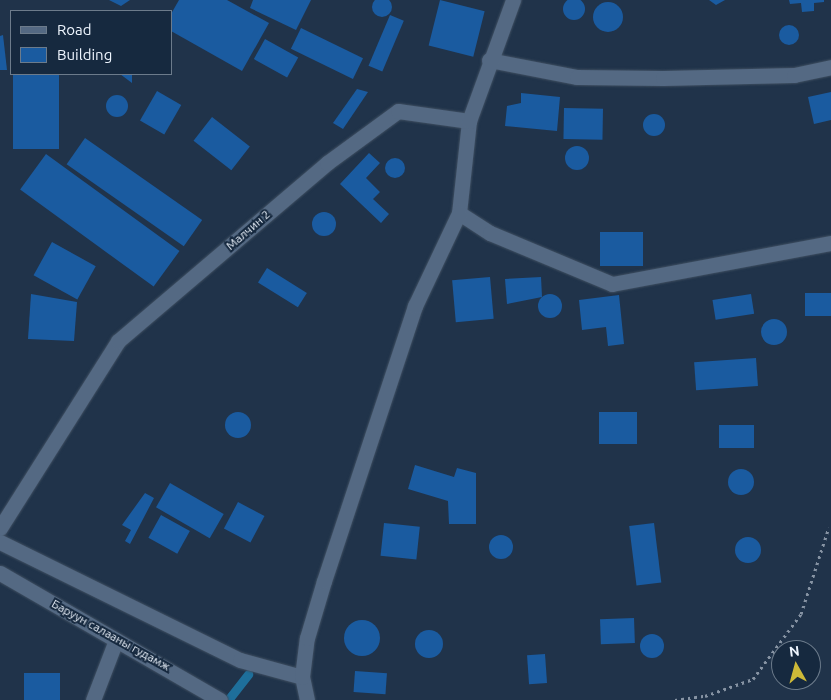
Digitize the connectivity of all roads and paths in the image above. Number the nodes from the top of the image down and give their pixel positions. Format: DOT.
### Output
graph roads {
  1 [pos="513,0"];
  2 [pos="489,60"];
  3 [pos="831,67"];
  4 [pos="468,121"];
  5 [pos="459,214"];
  6 [pos="831,243"];
  7 [pos="830,527"];
  8 [pos="0,528"];
  9 [pos="0,542"];
  10 [pos="0,573"];
  11 [pos="116,640"];
  12 [pos="302,677"];
  13 [pos="93,700"];
  14 [pos="220,700"];
  15 [pos="307,700"];
  16 [pos="674,700"];
  1 -- 2 [label="street"];
  2 -- 3 [label="street"];
  2 -- 4 [label="street"];
  4 -- 5 [label="street"];
  4 -- 8 [label="street, Малчин 2"];
  5 -- 6 [label="street"];
  5 -- 12 [label="street"];
  7 -- 16 [label="path"];
  9 -- 12 [label="street"];
  10 -- 11 [label="street, Баруун салааны гудамж"];
  11 -- 13 [label="street"];
  11 -- 14 [label="street, Баруун салааны гудамж"];
  12 -- 15 [label="street"];
}
